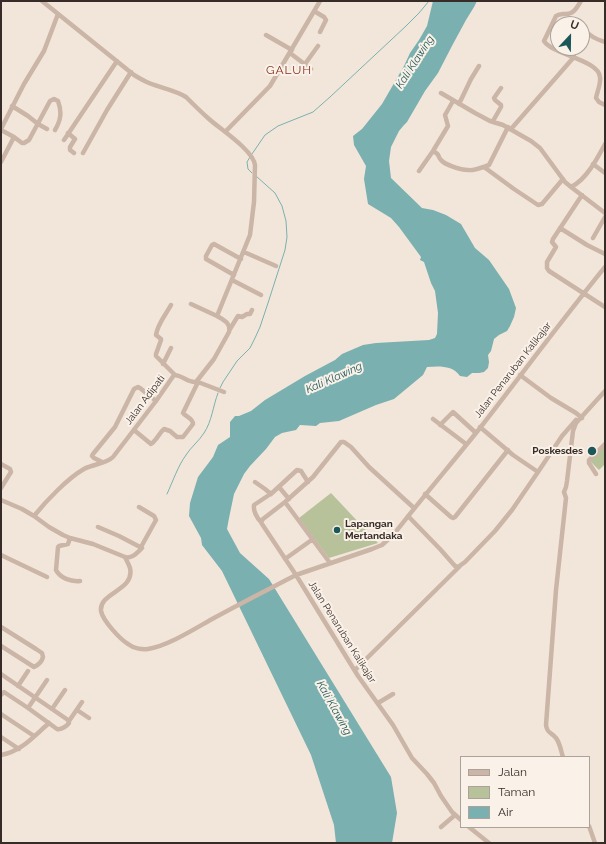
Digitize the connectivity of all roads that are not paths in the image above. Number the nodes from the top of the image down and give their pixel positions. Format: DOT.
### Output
graph roads {
  1 [pos="42,1"];
  2 [pos="320,1"];
  3 [pos="581,1"];
  4 [pos="314,11"];
  5 [pos="58,14"];
  6 [pos="320,32"];
  7 [pos="590,34"];
  8 [pos="266,35"];
  9 [pos="605,42"];
  10 [pos="318,46"];
  11 [pos="291,52"];
  12 [pos="573,57"];
  13 [pos="117,61"];
  14 [pos="305,64"];
  15 [pos="479,66"];
  16 [pos="311,69"];
  17 [pos="131,72"];
  18 [pos="500,88"];
  19 [pos="441,93"];
  20 [pos="453,101"];
  21 [pos="459,104"];
  22 [pos="605,105"];
  23 [pos="12,106"];
  24 [pos="493,122"];
  25 [pos="38,124"];
  26 [pos="509,128"];
  27 [pos="1,129"];
  28 [pos="47,129"];
  29 [pos="55,130"];
  30 [pos="226,131"];
  31 [pos="68,133"];
  32 [pos="14,138"];
  33 [pos="64,140"];
  34 [pos="605,144"];
  35 [pos="433,151"];
  36 [pos="74,153"];
  37 [pos="83,153"];
  38 [pos="1,162"];
  39 [pos="593,164"];
  40 [pos="484,167"];
  41 [pos="419,171"];
  42 [pos="605,173"];
  43 [pos="564,179"];
  44 [pos="571,187"];
  45 [pos="582,196"];
  46 [pos="605,213"];
  47 [pos="605,217"];
  48 [pos="560,228"];
  49 [pos="593,238"];
  50 [pos="244,252"];
  51 [pos="605,254"];
  52 [pos="241,259"];
  53 [pos="276,266"];
  54 [pos="605,267"];
  55 [pos="233,277"];
  56 [pos="584,294"];
  57 [pos="261,295"];
  58 [pos="191,304"];
  59 [pos="171,305"];
  60 [pos="605,307"];
  61 [pos="252,310"];
  62 [pos="217,316"];
  63 [pos="230,329"];
  64 [pos="171,348"];
  65 [pos="164,364"];
  66 [pos="175,375"];
  67 [pos="520,376"];
  68 [pos="198,381"];
  69 [pos="224,392"];
  70 [pos="605,392"];
  71 [pos="156,401"];
  72 [pos="581,417"];
  73 [pos="433,419"];
  74 [pos="440,425"];
  75 [pos="480,427"];
  76 [pos="134,430"];
  77 [pos="476,433"];
  78 [pos="466,444"];
  79 [pos="605,444"];
  80 [pos="508,450"];
  81 [pos="102,462"];
  82 [pos="1,464"];
  83 [pos="538,472"];
  84 [pos="596,474"];
  85 [pos="255,482"];
  86 [pos="308,482"];
  87 [pos="279,487"];
  88 [pos="1,488"];
  89 [pos="271,494"];
  90 [pos="425,494"];
  91 [pos="1,500"];
  92 [pos="287,500"];
  93 [pos="140,507"];
  94 [pos="414,508"];
  95 [pos="34,516"];
  96 [pos="408,516"];
  97 [pos="261,522"];
  98 [pos="98,527"];
  99 [pos="70,538"];
  100 [pos="313,539"];
  101 [pos="141,547"];
  102 [pos="1,555"];
  103 [pos="125,557"];
  104 [pos="285,559"];
  105 [pos="330,563"];
  106 [pos="460,566"];
  107 [pos="296,574"];
  108 [pos="47,577"];
  109 [pos="80,581"];
  110 [pos="1,627"];
  111 [pos="1,646"];
  112 [pos="355,670"];
  113 [pos="28,671"];
  114 [pos="1,674"];
  115 [pos="47,680"];
  116 [pos="18,686"];
  117 [pos="65,690"];
  118 [pos="392,694"];
  119 [pos="1,695"];
  120 [pos="35,697"];
  121 [pos="82,702"];
  122 [pos="378,703"];
  123 [pos="28,708"];
  124 [pos="52,709"];
  125 [pos="77,710"];
  126 [pos="1,714"];
  127 [pos="89,718"];
  128 [pos="69,721"];
  129 [pos="49,723"];
  130 [pos="34,736"];
  131 [pos="1,737"];
  132 [pos="19,749"];
  133 [pos="1,755"];
  134 [pos="563,756"];
  135 [pos="455,815"];
  136 [pos="460,819"];
  137 [pos="440,827"];
  138 [pos="471,828"];
  139 [pos="590,828"];
  140 [pos="489,843"];
  141 [pos="595,843"];
  1 -- 5 [label="street"];
  2 -- 4 [label="street"];
  3 -- 12 [label="street"];
  4 -- 6 [label="street"];
  4 -- 11 [label="street"];
  5 -- 13 [label="street"];
  5 -- 23 [label="street"];
  7 -- 9 [label="street"];
  8 -- 11 [label="street"];
  10 -- 14 [label="street"];
  11 -- 14 [label="street"];
  11 -- 30 [label="street"];
  12 -- 22 [label="street"];
  12 -- 26 [label="street"];
  13 -- 17 [label="street"];
  13 -- 31 [label="street"];
  14 -- 16 [label="street"];
  15 -- 21 [label="street"];
  17 -- 30 [label="street"];
  17 -- 37 [label="street"];
  18 -- 24 [label="street"];
  19 -- 20 [label="street"];
  20 -- 21 [label="street"];
  20 -- 35 [label="street"];
  21 -- 24 [label="street"];
  23 -- 25 [label="street"];
  23 -- 27 [label="street"];
  24 -- 26 [label="street"];
  25 -- 28 [label="street"];
  25 -- 29 [label="street"];
  25 -- 32 [label="street"];
  26 -- 40 [label="street"];
  26 -- 43 [label="street"];
  27 -- 32 [label="street"];
  30 -- 50 [label="street"];
  31 -- 33 [label="street"];
  31 -- 36 [label="street"];
  32 -- 38 [label="street"];
  34 -- 39 [label="street"];
  35 -- 40 [label="street"];
  35 -- 41 [label="street"];
  39 -- 42 [label="street"];
  39 -- 44 [label="street"];
  40 -- 43 [label="street"];
  43 -- 44 [label="street"];
  44 -- 45 [label="street"];
  45 -- 46 [label="street"];
  45 -- 48 [label="street"];
  47 -- 49 [label="street"];
  48 -- 51 [label="street"];
  48 -- 56 [label="street"];
  50 -- 52 [label="street"];
  50 -- 53 [label="street"];
  52 -- 55 [label="street"];
  52 -- 55 [label="street"];
  54 -- 56 [label="street, Jalan Penaruban Kalikajar"];
  55 -- 57 [label="street"];
  55 -- 62 [label="street"];
  56 -- 60 [label="street"];
  56 -- 67 [label="street, Jalan Penaruban Kalikajar"];
  58 -- 62 [label="street"];
  59 -- 65 [label="street"];
  61 -- 63 [label="street"];
  62 -- 63 [label="street"];
  63 -- 68 [label="street"];
  64 -- 65 [label="street"];
  65 -- 66 [label="street"];
  66 -- 68 [label="street, Jalan Adipati"];
  66 -- 71 [label="street, Jalan Adipati"];
  67 -- 72 [label="street"];
  67 -- 75 [label="street, Jalan Penaruban Kalikajar"];
  68 -- 69 [label="street, Jalan Adipati"];
  68 -- 76 [label="street"];
  70 -- 72 [label="street"];
  71 -- 76 [label="street, Jalan Adipati"];
  71 -- 81 [label="street"];
  72 -- 83 [label="street"];
  72 -- 134 [label="street"];
  73 -- 74 [label="street"];
  74 -- 77 [label="street"];
  74 -- 78 [label="street"];
  75 -- 77 [label="street, Jalan Penaruban Kalikajar"];
  75 -- 80 [label="street"];
  76 -- 81 [label="street, Jalan Adipati"];
  77 -- 78 [label="street, Jalan Penaruban Kalikajar"];
  78 -- 90 [label="street, Jalan Penaruban Kalikajar"];
  79 -- 84 [label="street"];
  80 -- 83 [label="street"];
  80 -- 90 [label="street"];
  81 -- 95 [label="street, Jalan Adipati"];
  82 -- 88 [label="street"];
  83 -- 106 [label="street"];
  85 -- 89 [label="street"];
  86 -- 87 [label="street"];
  86 -- 92 [label="street"];
  86 -- 94 [label="street"];
  87 -- 89 [label="street"];
  87 -- 92 [label="street"];
  89 -- 97 [label="street"];
  90 -- 94 [label="street, Jalan Penaruban Kalikajar"];
  91 -- 95 [label="street"];
  92 -- 97 [label="street"];
  92 -- 100 [label="street"];
  93 -- 101 [label="street"];
  94 -- 96 [label="street, Jalan Penaruban Kalikajar"];
  95 -- 99 [label="street"];
  96 -- 105 [label="street, Jalan Penaruban Kalikajar"];
  96 -- 106 [label="street"];
  97 -- 104 [label="street"];
  98 -- 101 [label="street"];
  99 -- 103 [label="street"];
  99 -- 109 [label="street"];
  100 -- 104 [label="street"];
  100 -- 105 [label="street"];
  101 -- 103 [label="street"];
  102 -- 108 [label="street"];
  103 -- 107 [label="street"];
  104 -- 107 [label="street"];
  105 -- 107 [label="street, Jalan Penaruban Kalikajar"];
  106 -- 112 [label="street"];
  107 -- 112 [label="street, Jalan Penaruban Kalikajar"];
  110 -- 111 [label="street"];
  112 -- 122 [label="street, Jalan Penaruban Kalikajar"];
  113 -- 116 [label="street"];
  114 -- 116 [label="street"];
  115 -- 120 [label="street"];
  116 -- 120 [label="street"];
  117 -- 124 [label="street"];
  118 -- 122 [label="street"];
  119 -- 123 [label="street"];
  120 -- 123 [label="street"];
  120 -- 124 [label="street"];
  121 -- 125 [label="street"];
  122 -- 135 [label="street, Jalan Penaruban Kalikajar"];
  123 -- 129 [label="street"];
  124 -- 128 [label="street"];
  125 -- 127 [label="street"];
  125 -- 128 [label="street"];
  126 -- 130 [label="street"];
  128 -- 129 [label="street"];
  129 -- 130 [label="street"];
  130 -- 132 [label="street"];
  131 -- 132 [label="street"];
  132 -- 133 [label="street"];
  135 -- 136 [label="street, Jalan Penaruban Kalikajar"];
  135 -- 137 [label="street"];
  138 -- 140 [label="street"];
  139 -- 141 [label="street"];
}
